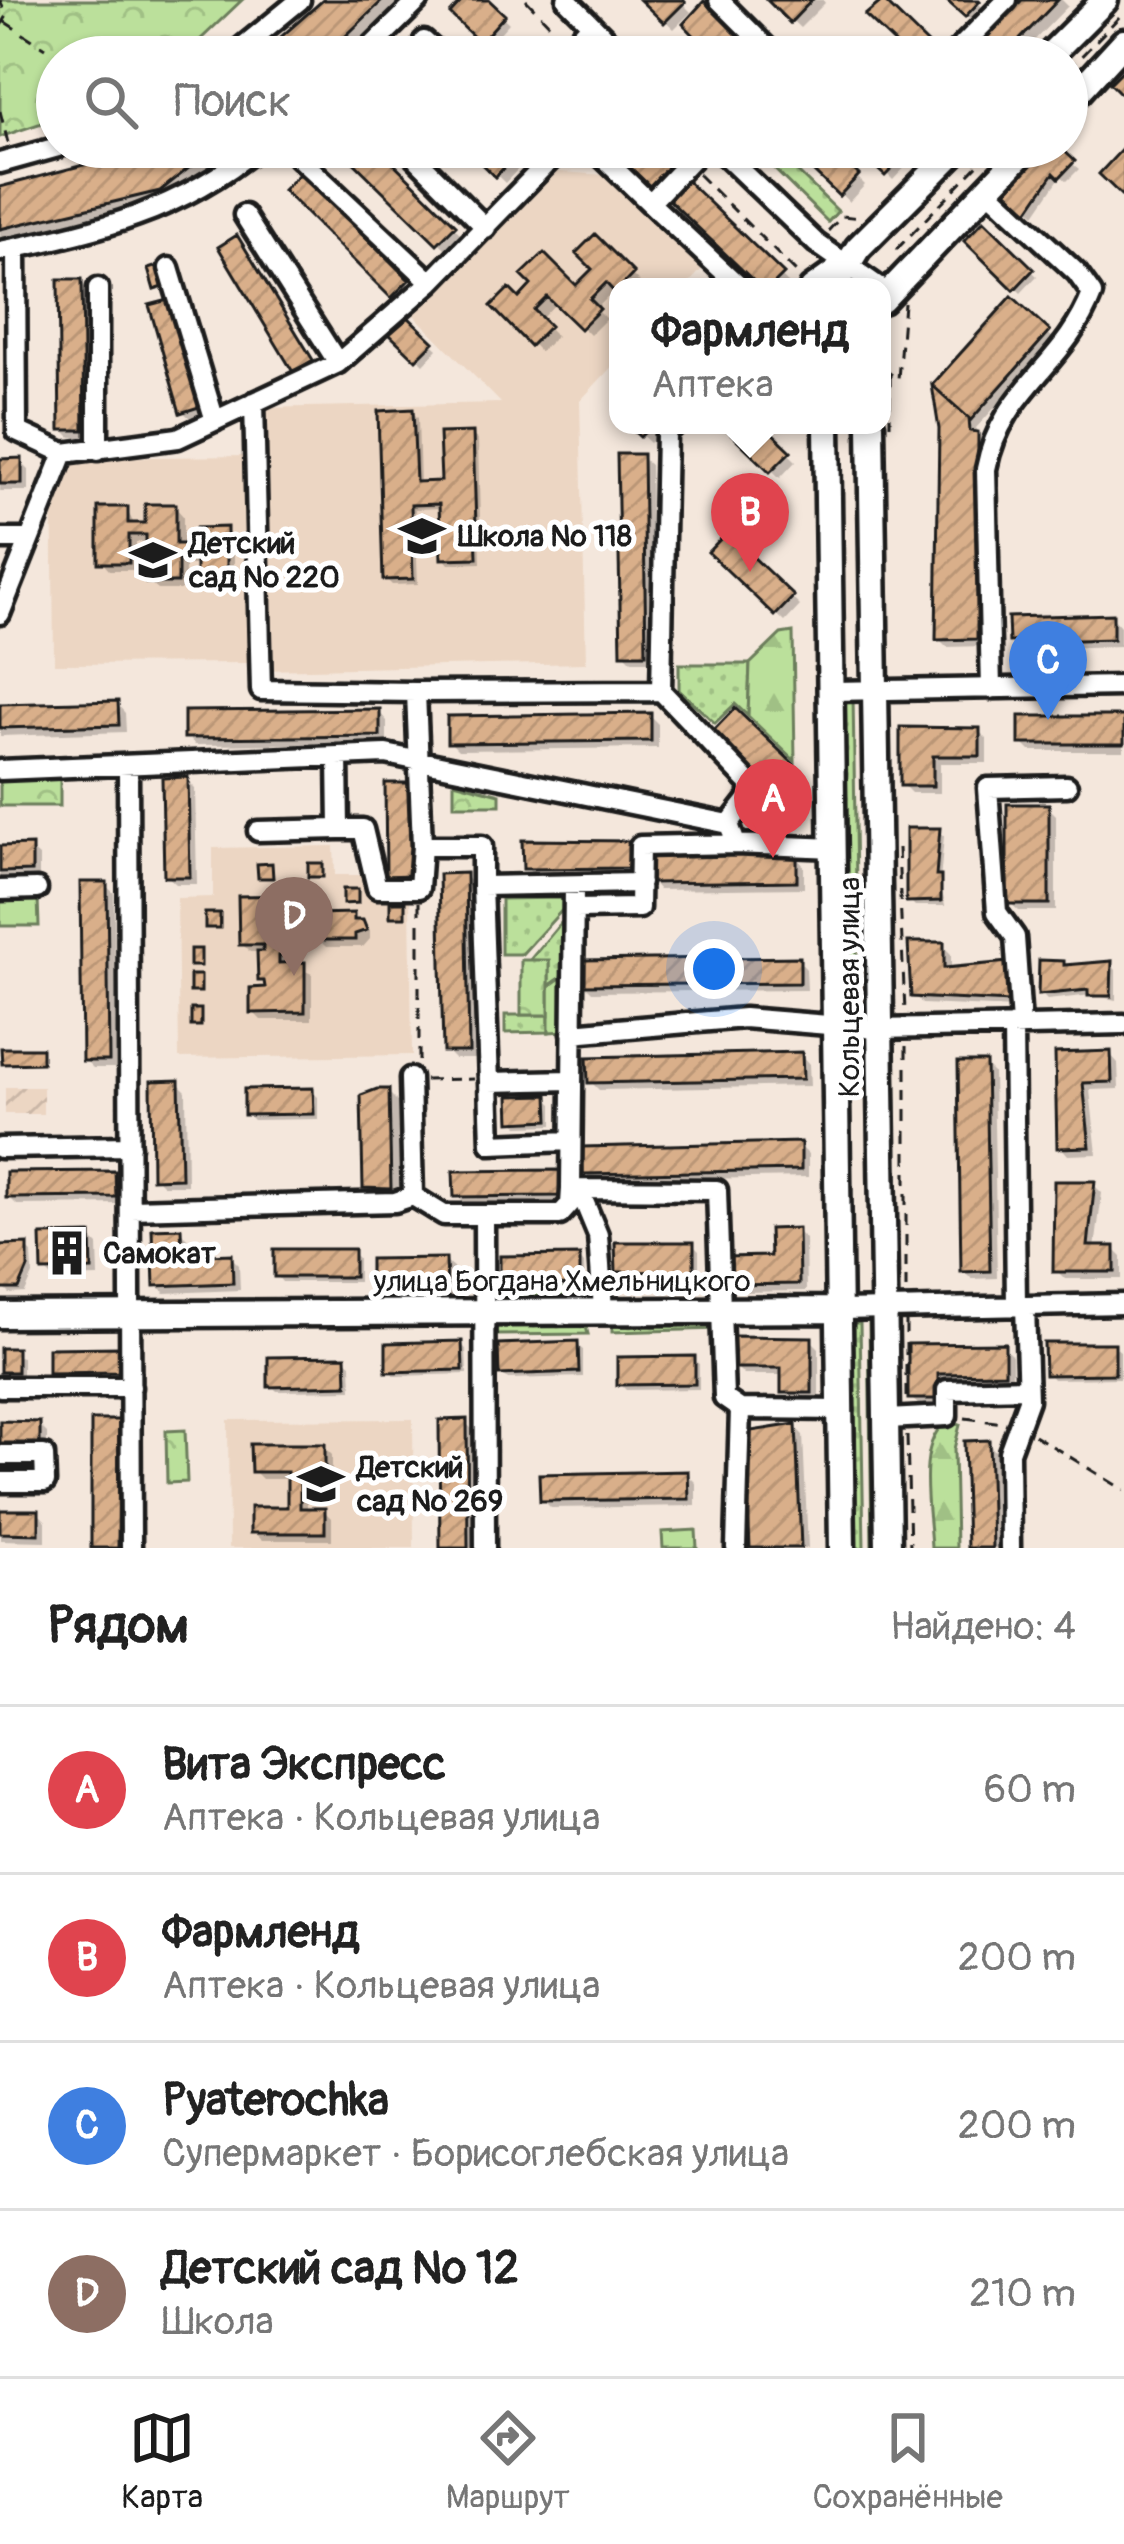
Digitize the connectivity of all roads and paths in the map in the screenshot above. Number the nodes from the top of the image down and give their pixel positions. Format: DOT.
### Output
graph roads {
  1 [pos="0,0"];
  2 [pos="300,0"];
  3 [pos="418,0"];
  4 [pos="526,0"];
  5 [pos="567,0"];
  6 [pos="718,0"];
  7 [pos="1006,0"];
  8 [pos="1105,0"];
  9 [pos="1124,12"];
  10 [pos="5,22"];
  11 [pos="591,25"];
  12 [pos="0,27"];
  13 [pos="256,36"];
  14 [pos="383,36"];
  15 [pos="554,36"];
  16 [pos="581,36"];
  17 [pos="602,36"];
  18 [pos="755,36"];
  19 [pos="971,36"];
  20 [pos="1069,36"];
  21 [pos="36,42"];
  22 [pos="1124,43"];
  23 [pos="1088,49"];
  24 [pos="1088,82"];
  25 [pos="0,111"];
  26 [pos="0,150"];
  27 [pos="36,153"];
  28 [pos="0,163"];
  29 [pos="227,168"];
  30 [pos="310,168"];
  31 [pos="426,168"];
  32 [pos="533,168"];
  33 [pos="613,168"];
  34 [pos="683,168"];
  35 [pos="691,168"];
  36 [pos="738,168"];
  37 [pos="938,168"];
  38 [pos="974,168"];
  39 [pos="1008,168"];
  40 [pos="988,190"];
  41 [pos="650,203"];
  42 [pos="244,214"];
  43 [pos="486,228"];
  44 [pos="8,249"];
  45 [pos="896,250"];
  46 [pos="845,262"];
  47 [pos="169,268"];
  48 [pos="730,278"];
  49 [pos="802,278"];
  50 [pos="821,278"];
  51 [pos="838,278"];
  52 [pos="865,278"];
  53 [pos="431,282"];
  54 [pos="891,283"];
  55 [pos="98,288"];
  56 [pos="338,363"];
  57 [pos="891,375"];
  58 [pos="898,379"];
  59 [pos="254,402"];
  60 [pos="214,422"];
  61 [pos="8,431"];
  62 [pos="666,434"];
  63 [pos="827,434"];
  64 [pos="872,434"];
  65 [pos="890,434"];
  66 [pos="890,446"];
  67 [pos="98,450"];
  68 [pos="64,453"];
  69 [pos="0,539"];
  70 [pos="29,539"];
  71 [pos="0,614"];
  72 [pos="1124,686"];
  73 [pos="879,689"];
  74 [pos="991,689"];
  75 [pos="661,691"];
  76 [pos="832,691"];
  77 [pos="416,692"];
  78 [pos="338,756"];
  79 [pos="420,759"];
  80 [pos="128,768"];
  81 [pos="0,770"];
  82 [pos="1066,786"];
  83 [pos="729,824"];
  84 [pos="339,830"];
  85 [pos="258,831"];
  86 [pos="736,844"];
  87 [pos="422,846"];
  88 [pos="898,847"];
  89 [pos="835,848"];
  90 [pos="640,884"];
  91 [pos="574,885"];
  92 [pos="482,886"];
  93 [pos="419,888"];
  94 [pos="37,889"];
  95 [pos="0,890"];
  96 [pos="575,909"];
  97 [pos="1017,1024"];
  98 [pos="1124,1024"];
  99 [pos="837,1026"];
  100 [pos="878,1028"];
  101 [pos="906,1028"];
  102 [pos="572,1033"];
  103 [pos="410,1078"];
  104 [pos="489,1080"];
  105 [pos="572,1080"];
  106 [pos="571,1142"];
  107 [pos="130,1146"];
  108 [pos="0,1148"];
  109 [pos="575,1189"];
  110 [pos="413,1196"];
  111 [pos="131,1209"];
  112 [pos="484,1216"];
  113 [pos="1124,1304"];
  114 [pos="1020,1306"];
  115 [pos="896,1308"];
  116 [pos="723,1309"];
  117 [pos="603,1310"];
  118 [pos="841,1310"];
  119 [pos="484,1311"];
  120 [pos="131,1314"];
  121 [pos="0,1316"];
  122 [pos="0,1387"];
  123 [pos="131,1387"];
  124 [pos="1027,1388"];
  125 [pos="740,1408"];
  126 [pos="843,1410"];
  127 [pos="947,1416"];
  128 [pos="897,1418"];
  129 [pos="1018,1426"];
  130 [pos="0,1455"];
  131 [pos="0,1482"];
  132 [pos="1124,1490"];
  133 [pos="130,1548"];
  134 [pos="485,1548"];
  135 [pos="736,1548"];
  136 [pos="842,1548"];
  137 [pos="888,1548"];
  138 [pos="910,1548"];
  139 [pos="1010,1548"];
  1 -- 10 [label="path"];
  2 -- 13 [label="street"];
  3 -- 14 [label="street"];
  4 -- 15 [label="path"];
  5 -- 11 [label="street"];
  6 -- 18 [label="street"];
  7 -- 19 [label="street"];
  8 -- 20 [label="main road"];
  9 -- 23 [label="path"];
  10 -- 12 [label="path"];
  10 -- 21 [label="path"];
  11 -- 16 [label="street"];
  11 -- 17 [label="street"];
  22 -- 24 [label="main road"];
  25 -- 26 [label="path"];
  27 -- 28 [label="street"];
  29 -- 44 [label="street"];
  30 -- 53 [label="street"];
  31 -- 43 [label="street"];
  32 -- 43 [label="street"];
  33 -- 41 [label="street"];
  34 -- 41 [label="street"];
  35 -- 49 [label="path"];
  36 -- 46 [label="street"];
  37 -- 46 [label="main road"];
  38 -- 45 [label="path"];
  39 -- 40 [label="main road"];
  40 -- 54 [label="main road"];
  40 -- 74 [label="street"];
  41 -- 48 [label="street"];
  42 -- 56 [label="street"];
  43 -- 53 [label="street"];
  44 -- 61 [label="street"];
  46 -- 50 [label="street"];
  46 -- 51 [label="main road"];
  46 -- 52 [label="street"];
  47 -- 60 [label="street"];
  53 -- 56 [label="street"];
  55 -- 67 [label="street"];
  56 -- 59 [label="street"];
  57 -- 58 [label="path"];
  59 -- 60 [label="street"];
  59 -- 77 [label="street"];
  60 -- 67 [label="street"];
  61 -- 68 [label="street"];
  62 -- 75 [label="street"];
  63 -- 76 [label="main road, Кольцевая улица"];
  64 -- 73 [label="main road, Кольцевая улица"];
  65 -- 66 [label="path"];
  67 -- 68 [label="street"];
  68 -- 70 [label="street"];
  69 -- 70 [label="street"];
  70 -- 71 [label="street"];
  72 -- 74 [label="street"];
  73 -- 74 [label="street"];
  73 -- 76 [label="street"];
  73 -- 100 [label="main road, Кольцевая улица"];
  75 -- 77 [label="street"];
  75 -- 83 [label="street"];
  76 -- 89 [label="main road, Кольцевая улица"];
  77 -- 79 [label="street"];
  78 -- 79 [label="street"];
  78 -- 80 [label="street"];
  78 -- 84 [label="street"];
  79 -- 83 [label="street"];
  79 -- 87 [label="street"];
  80 -- 81 [label="street"];
  80 -- 107 [label="street"];
  82 -- 97 [label="street"];
  83 -- 86 [label="street"];
  84 -- 85 [label="street"];
  84 -- 93 [label="street"];
  86 -- 89 [label="street"];
  86 -- 90 [label="street"];
  87 -- 92 [label="street"];
  87 -- 93 [label="street"];
  88 -- 101 [label="path"];
  89 -- 99 [label="main road, Кольцевая улица"];
  90 -- 91 [label="street"];
  90 -- 96 [label="street"];
  91 -- 92 [label="street"];
  91 -- 96 [label="street"];
  92 -- 104 [label="street"];
  93 -- 104 [label="path"];
  94 -- 95 [label="street"];
  96 -- 102 [label="street"];
  97 -- 98 [label="street"];
  97 -- 101 [label="street"];
  97 -- 114 [label="street"];
  99 -- 100 [label="street"];
  99 -- 102 [label="street"];
  99 -- 118 [label="main road, Кольцевая улица"];
  100 -- 101 [label="street"];
  100 -- 115 [label="main road, Кольцевая улица"];
  101 -- 115 [label="path"];
  102 -- 105 [label="street"];
  103 -- 110 [label="street"];
  104 -- 105 [label="street"];
  104 -- 106 [label="street"];
  105 -- 106 [label="street"];
  106 -- 109 [label="street"];
  107 -- 108 [label="street"];
  107 -- 111 [label="street"];
  109 -- 112 [label="street"];
  109 -- 116 [label="street"];
  109 -- 117 [label="street"];
  110 -- 111 [label="street"];
  110 -- 112 [label="street"];
  111 -- 120 [label="street"];
  112 -- 119 [label="street"];
  113 -- 114 [label="street, улица Богдана Хмельницкого"];
  114 -- 115 [label="street, улица Богдана Хмельницкого"];
  114 -- 124 [label="street"];
  115 -- 118 [label="street, улица Богдана Хмельницкого"];
  115 -- 128 [label="main road, Кольцевая улица"];
  115 -- 128 [label="path"];
  116 -- 117 [label="main road, улица Богдана Хмельницкого"];
  116 -- 118 [label="main road, улица Богдана Хмельницкого"];
  116 -- 125 [label="street"];
  117 -- 119 [label="main road, улица Богдана Хмельницкого"];
  118 -- 126 [label="main road, Кольцевая улица"];
  119 -- 120 [label="main road, улица Богдана Хмельницкого"];
  119 -- 134 [label="street"];
  120 -- 121 [label="main road, улица Богдана Хмельницкого"];
  120 -- 123 [label="street"];
  122 -- 123 [label="street"];
  123 -- 133 [label="street"];
  124 -- 127 [label="street"];
  124 -- 129 [label="street"];
  125 -- 126 [label="street"];
  125 -- 135 [label="street"];
  126 -- 136 [label="main road, Кольцевая улица"];
  127 -- 128 [label="street"];
  127 -- 129 [label="path"];
  128 -- 137 [label="main road, Кольцевая улица"];
  128 -- 138 [label="path"];
  129 -- 132 [label="path"];
  129 -- 139 [label="street"];
  130 -- 131 [label="street"];
}
